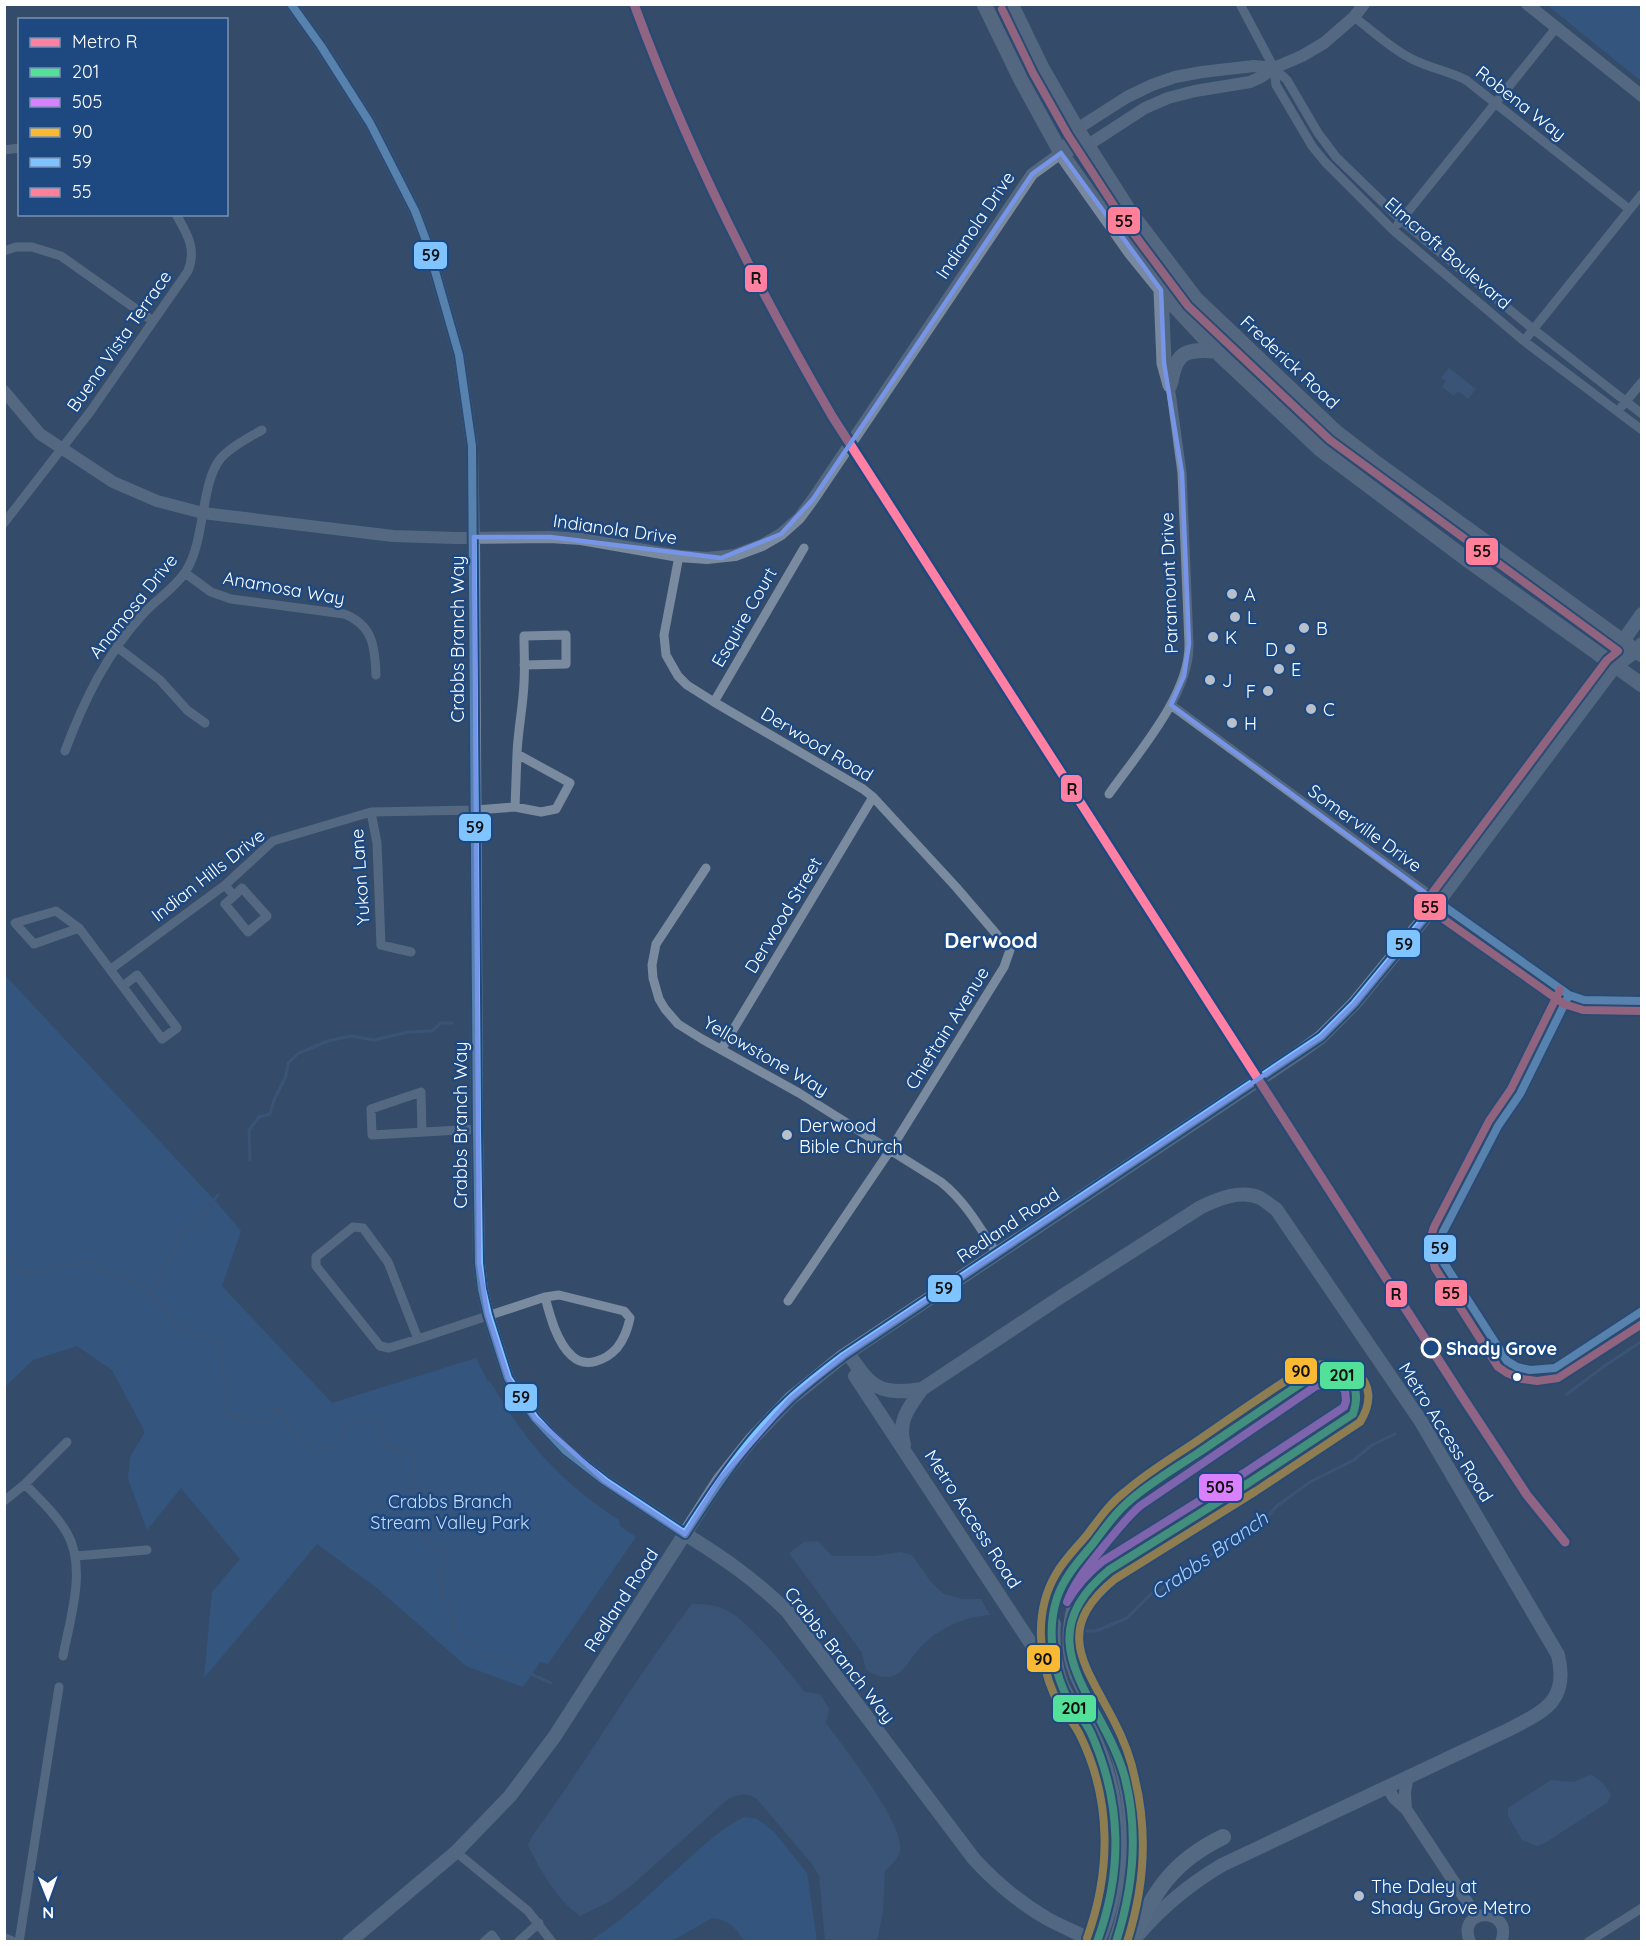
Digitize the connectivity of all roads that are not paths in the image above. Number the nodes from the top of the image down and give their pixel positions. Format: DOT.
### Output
graph roads {
  1 [pos="291,4"];
  2 [pos="984,4"];
  3 [pos="1011,4"];
  4 [pos="1240,4"];
  5 [pos="1364,4"];
  6 [pos="1527,4"];
  7 [pos="1354,17"];
  8 [pos="1556,28"];
  9 [pos="1274,68"];
  10 [pos="1641,96"];
  11 [pos="1495,102"];
  12 [pos="1077,129"];
  13 [pos="1088,146"];
  14 [pos="1061,153"];
  15 [pos="1641,194"];
  16 [pos="1629,209"];
  17 [pos="177,216"];
  18 [pos="1401,220"];
  19 [pos="1393,230"];
  20 [pos="4,251"];
  21 [pos="1161,290"];
  22 [pos="153,321"];
  23 [pos="1533,329"];
  24 [pos="1524,341"];
  25 [pos="1216,351"];
  26 [pos="1641,382"];
  27 [pos="1170,385"];
  28 [pos="4,391"];
  29 [pos="1625,402"];
  30 [pos="1618,412"];
  31 [pos="1641,414"];
  32 [pos="262,430"];
  33 [pos="1641,430"];
  34 [pos="61,449"];
  35 [pos="203,513"];
  36 [pos="4,523"];
  37 [pos="474,537"];
  38 [pos="804,548"];
  39 [pos="679,556"];
  40 [pos="185,573"];
  41 [pos="1641,614"];
  42 [pos="1623,641"];
  43 [pos="117,647"];
  44 [pos="1640,650"];
  45 [pos="524,665"];
  46 [pos="1616,666"];
  47 [pos="376,675"];
  48 [pos="1641,685"];
  49 [pos="714,702"];
  50 [pos="1171,705"];
  51 [pos="205,723"];
  52 [pos="65,751"];
  53 [pos="517,754"];
  54 [pos="1109,794"];
  55 [pos="873,797"];
  56 [pos="515,807"];
  57 [pos="476,810"];
  58 [pos="371,812"];
  59 [pos="706,868"];
  60 [pos="225,885"];
  61 [pos="234,896"];
  62 [pos="1438,902"];
  63 [pos="79,928"];
  64 [pos="1010,950"];
  65 [pos="411,952"];
  66 [pos="111,969"];
  67 [pos="123,986"];
  68 [pos="1641,1001"];
  69 [pos="721,1050"];
  70 [pos="477,1129"];
  71 [pos="422,1132"];
  72 [pos="891,1149"];
  73 [pos="997,1254"];
  74 [pos="545,1297"];
  75 [pos="788,1301"];
  76 [pos="488,1315"];
  77 [pos="418,1339"];
  78 [pos="845,1355"];
  79 [pos="922,1389"];
  80 [pos="67,1442"];
  81 [pos="906,1453"];
  82 [pos="25,1484"];
  83 [pos="4,1501"];
  84 [pos="685,1534"];
  85 [pos="147,1550"];
  86 [pos="76,1556"];
  87 [pos="1074,1610"];
  88 [pos="1053,1624"];
  89 [pos="63,1656"];
  90 [pos="58,1687"];
  91 [pos="1065,1694"];
  92 [pos="1408,1776"];
  93 [pos="1387,1787"];
  94 [pos="1406,1809"];
  95 [pos="1223,1837"];
  96 [pos="456,1852"];
  97 [pos="1641,1908"];
  98 [pos="1476,1917"];
  99 [pos="539,1923"];
  100 [pos="4,1940"];
  101 [pos="12,1941"];
  102 [pos="19,1941"];
  103 [pos="349,1941"];
  104 [pos="484,1941"];
  105 [pos="497,1941"];
  106 [pos="518,1941"];
  107 [pos="552,1941"];
  108 [pos="1097,1941"];
  109 [pos="1116,1941"];
  110 [pos="1132,1941"];
  111 [pos="1470,1941"];
  112 [pos="1504,1941"];
  113 [pos="1588,1941"];
  1 -- 37 [label="street, Crabbs Branch Way"];
  2 -- 14 [label="main road"];
  3 -- 12 [label="main road, Frederick Road"];
  4 -- 9 [label="street, Elmcroft Boulevard"];
  5 -- 7 [label="street"];
  6 -- 8 [label="street"];
  7 -- 9 [label="street"];
  7 -- 11 [label="street, Robena Way"];
  8 -- 10 [label="street"];
  8 -- 11 [label="street"];
  9 -- 12 [label="street"];
  9 -- 13 [label="street"];
  9 -- 18 [label="street, Elmcroft Boulevard"];
  9 -- 19 [label="street, Elmcroft Boulevard"];
  11 -- 16 [label="street, Robena Way"];
  11 -- 18 [label="street"];
  12 -- 13 [label="main road, Frederick Road"];
  12 -- 14 [label="street"];
  13 -- 14 [label="street"];
  13 -- 42 [label="main road, Frederick Road"];
  14 -- 21 [label="main road"];
  14 -- 39 [label="street, Indianola Drive"];
  15 -- 16 [label="street"];
  16 -- 23 [label="street"];
  17 -- 22 [label="street, Buena Vista Terrace"];
  18 -- 19 [label="street"];
  18 -- 23 [label="street, Elmcroft Boulevard"];
  19 -- 24 [label="street, Elmcroft Boulevard"];
  20 -- 22 [label="street"];
  21 -- 25 [label="main road"];
  21 -- 27 [label="main road"];
  22 -- 34 [label="street, Buena Vista Terrace"];
  23 -- 24 [label="street"];
  23 -- 29 [label="street, Elmcroft Boulevard"];
  24 -- 30 [label="street, Elmcroft Boulevard"];
  25 -- 27 [label="main road"];
  25 -- 46 [label="main road"];
  26 -- 29 [label="street"];
  27 -- 50 [label="street, Paramount Drive"];
  28 -- 34 [label="street, Indianola Drive"];
  29 -- 30 [label="street"];
  29 -- 31 [label="street, Elmcroft Boulevard"];
  30 -- 33 [label="street, Elmcroft Boulevard"];
  32 -- 35 [label="street, Anamosa Drive"];
  34 -- 35 [label="street, Indianola Drive"];
  34 -- 36 [label="street, Buena Vista Terrace"];
  35 -- 37 [label="street, Indianola Drive"];
  35 -- 40 [label="street, Anamosa Drive"];
  37 -- 39 [label="street, Indianola Drive"];
  37 -- 57 [label="street, Crabbs Branch Way"];
  38 -- 49 [label="street, Esquire Court"];
  39 -- 49 [label="street, Derwood Road"];
  40 -- 43 [label="street, Anamosa Drive"];
  40 -- 47 [label="street, Anamosa Way"];
  41 -- 42 [label="main road"];
  42 -- 44 [label="main road, Frederick Road"];
  42 -- 46 [label="main road"];
  43 -- 51 [label="street"];
  43 -- 52 [label="street, Anamosa Drive"];
  44 -- 46 [label="main road"];
  45 -- 45 [label="street"];
  45 -- 53 [label="street"];
  46 -- 48 [label="main road"];
  46 -- 62 [label="main road, Redland Road"];
  49 -- 55 [label="street, Derwood Road"];
  50 -- 54 [label="street, Paramount Drive"];
  50 -- 62 [label="street, Somerville Drive"];
  53 -- 56 [label="street"];
  53 -- 56 [label="street, Indian Hills Drive"];
  55 -- 64 [label="street, Derwood Road"];
  55 -- 69 [label="street, Derwood Street"];
  56 -- 57 [label="street, Indian Hills Drive"];
  57 -- 58 [label="street, Indian Hills Drive"];
  57 -- 70 [label="street, Crabbs Branch Way"];
  58 -- 60 [label="street, Indian Hills Drive"];
  58 -- 65 [label="street, Yukon Lane"];
  59 -- 69 [label="street, Yellowstone Way"];
  60 -- 61 [label="street"];
  60 -- 66 [label="street, Indian Hills Drive"];
  61 -- 61 [label="street"];
  62 -- 68 [label="street, Somerville Drive"];
  62 -- 73 [label="main road, Redland Road"];
  63 -- 63 [label="street"];
  63 -- 66 [label="street"];
  64 -- 72 [label="street, Chieftain Avenue"];
  66 -- 67 [label="street"];
  67 -- 67 [label="street"];
  69 -- 72 [label="street, Yellowstone Way"];
  70 -- 71 [label="street"];
  70 -- 76 [label="street, Crabbs Branch Way"];
  71 -- 71 [label="street"];
  72 -- 73 [label="street, Yellowstone Way"];
  72 -- 75 [label="street, Chieftain Avenue"];
  73 -- 78 [label="main road, Redland Road"];
  74 -- 74 [label="street"];
  74 -- 76 [label="street"];
  76 -- 77 [label="street"];
  76 -- 84 [label="street, Crabbs Branch Way"];
  77 -- 77 [label="street"];
  78 -- 79 [label="main road"];
  78 -- 81 [label="main road, Metro Access Road"];
  78 -- 84 [label="main road, Redland Road"];
  79 -- 81 [label="main road"];
  79 -- 92 [label="main road, Metro Access Road"];
  80 -- 82 [label="street"];
  81 -- 91 [label="main road, Metro Access Road"];
  82 -- 83 [label="street"];
  82 -- 86 [label="street"];
  84 -- 96 [label="main road, Redland Road"];
  84 -- 108 [label="main road, Crabbs Branch Way"];
  85 -- 86 [label="street"];
  86 -- 89 [label="street"];
  87 -- 109 [label="highway"];
  88 -- 91 [label="highway"];
  90 -- 102 [label="street"];
  91 -- 108 [label="highway, Metro Access Road"];
  92 -- 93 [label="main road, Metro Access Road"];
  92 -- 94 [label="street"];
  93 -- 94 [label="street"];
  93 -- 110 [label="main road, Metro Access Road"];
  94 -- 98 [label="street"];
  95 -- 110 [label="highway"];
  96 -- 99 [label="street"];
  96 -- 103 [label="main road, Redland Road"];
  97 -- 113 [label="street"];
  98 -- 111 [label="street"];
  98 -- 112 [label="street"];
  99 -- 106 [label="street"];
  99 -- 107 [label="street"];
  100 -- 101 [label="street"];
  104 -- 105 [label="street"];
}
